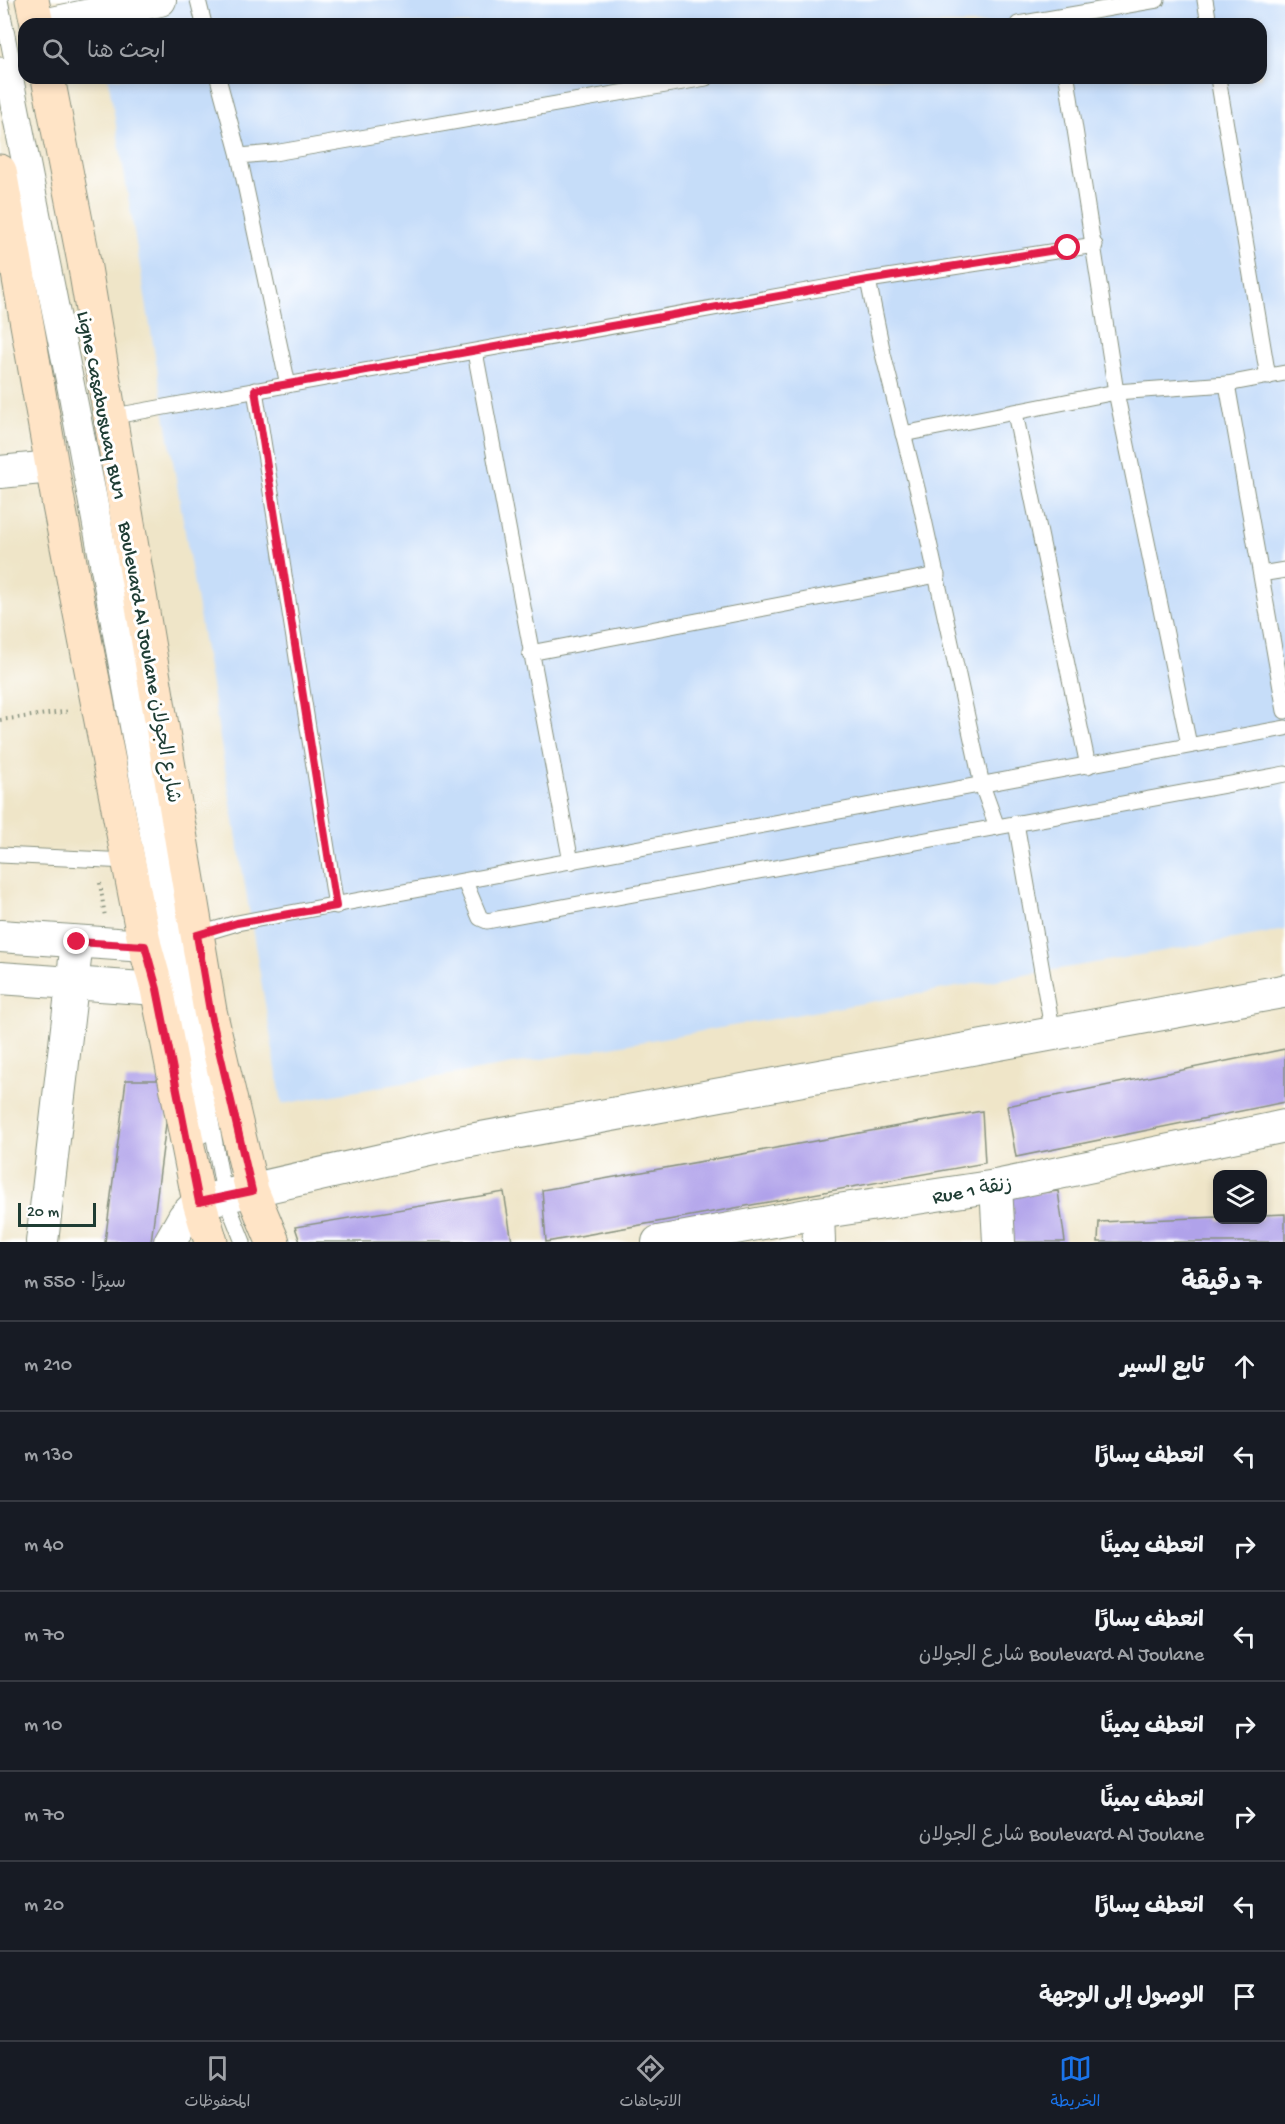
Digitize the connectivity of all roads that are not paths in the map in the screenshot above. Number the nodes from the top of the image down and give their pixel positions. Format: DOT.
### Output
graph roads {
  1 [pos="0,0"];
  2 [pos="32,0"];
  3 [pos="160,0"];
  4 [pos="198,0"];
  5 [pos="1157,0"];
  6 [pos="1205,0"];
  7 [pos="36,18"];
  8 [pos="76,18"];
  9 [pos="202,18"];
  10 [pos="1071,18"];
  11 [pos="1208,18"];
  12 [pos="0,65"];
  13 [pos="49,84"];
  14 [pos="220,84"];
  15 [pos="671,84"];
  16 [pos="1068,84"];
  17 [pos="1219,84"];
  18 [pos="239,156"];
  19 [pos="0,171"];
  20 [pos="1095,245"];
  21 [pos="868,280"];
  22 [pos="475,352"];
  23 [pos="1285,373"];
  24 [pos="1268,377"];
  25 [pos="1227,384"];
  26 [pos="288,385"];
  27 [pos="255,390"];
  28 [pos="1116,392"];
  29 [pos="1015,412"];
  30 [pos="109,417"];
  31 [pos="903,434"];
  32 [pos="52,467"];
  33 [pos="0,472"];
  34 [pos="1285,570"];
  35 [pos="1260,574"];
  36 [pos="937,575"];
  37 [pos="530,653"];
  38 [pos="1285,711"];
  39 [pos="1285,728"];
  40 [pos="1189,746"];
  41 [pos="1088,766"];
  42 [pos="1285,774"];
  43 [pos="982,785"];
  44 [pos="1016,823"];
  45 [pos="997,827"];
  46 [pos="0,855"];
  47 [pos="128,861"];
  48 [pos="571,862"];
  49 [pos="465,882"];
  50 [pos="336,906"];
  51 [pos="197,935"];
  52 [pos="0,936"];
  53 [pos="77,942"];
  54 [pos="145,946"];
  55 [pos="0,978"];
  56 [pos="74,983"];
  57 [pos="157,989"];
  58 [pos="1285,992"];
  59 [pos="1053,1034"];
  60 [pos="1285,1126"];
  61 [pos="996,1186"];
  62 [pos="223,1197"];
  63 [pos="818,1228"];
  64 [pos="42,1242"];
  65 [pos="170,1242"];
  66 [pos="211,1242"];
  67 [pos="234,1242"];
  68 [pos="243,1242"];
  69 [pos="273,1242"];
  70 [pos="658,1242"];
  71 [pos="999,1242"];
  1 -- 62 [label="lane, Ligne Casabusway BW1"];
  2 -- 7 [label="main road"];
  3 -- 8 [label="street"];
  4 -- 9 [label="lane"];
  5 -- 10 [label="lane"];
  6 -- 11 [label="lane"];
  12 -- 62 [label="lane, Ligne Casabusway BW1"];
  13 -- 30 [label="main road, Boulevard Al Joulane شارع الجولان"];
  14 -- 18 [label="lane"];
  15 -- 18 [label="lane"];
  16 -- 20 [label="lane"];
  17 -- 24 [label="lane"];
  18 -- 26 [label="lane"];
  19 -- 32 [label="main road, Boulevard Al Joulane شارع الجولان"];
  20 -- 21 [label="lane"];
  20 -- 28 [label="lane"];
  21 -- 22 [label="lane"];
  21 -- 31 [label="lane"];
  22 -- 26 [label="lane"];
  22 -- 37 [label="lane"];
  23 -- 24 [label="lane"];
  24 -- 25 [label="lane"];
  25 -- 28 [label="lane"];
  25 -- 35 [label="lane"];
  26 -- 27 [label="lane"];
  27 -- 30 [label="lane"];
  27 -- 50 [label="lane"];
  28 -- 29 [label="lane"];
  28 -- 40 [label="lane"];
  29 -- 31 [label="lane"];
  29 -- 41 [label="lane"];
  30 -- 51 [label="main road, Boulevard Al Joulane شارع الجولان"];
  31 -- 36 [label="lane"];
  32 -- 33 [label="street"];
  32 -- 47 [label="main road, Boulevard Al Joulane شارع الجولان"];
  34 -- 35 [label="lane"];
  35 -- 38 [label="lane"];
  36 -- 37 [label="lane"];
  36 -- 43 [label="lane"];
  37 -- 48 [label="lane"];
  39 -- 40 [label="lane"];
  40 -- 41 [label="lane"];
  41 -- 43 [label="lane"];
  42 -- 44 [label="lane"];
  43 -- 45 [label="lane"];
  43 -- 48 [label="lane"];
  44 -- 45 [label="lane"];
  44 -- 59 [label="lane"];
  45 -- 49 [label="lane"];
  46 -- 47 [label="lane"];
  47 -- 54 [label="main road, Boulevard Al Joulane شارع الجولان"];
  48 -- 49 [label="lane"];
  49 -- 50 [label="lane"];
  50 -- 51 [label="lane"];
  51 -- 62 [label="main road, Boulevard Al Joulane شارع الجولان"];
  52 -- 53 [label="street"];
  53 -- 54 [label="street"];
  53 -- 56 [label="street"];
  54 -- 57 [label="main road, Boulevard Al Joulane شارع الجولان"];
  55 -- 56 [label="street"];
  56 -- 57 [label="street"];
  56 -- 64 [label="street"];
  57 -- 62 [label="main road, Boulevard Al Joulane شارع الجولان"];
  58 -- 59 [label="street"];
  59 -- 62 [label="street"];
  60 -- 61 [label="street, Rue 1 زنقة"];
  61 -- 63 [label="street, Rue 1 زنقة"];
  61 -- 71 [label="street"];
  62 -- 65 [label="street"];
  62 -- 66 [label="main road, Boulevard Al Joulane شارع الجولان"];
  62 -- 67 [label="lane, Ligne Casabusway BW1"];
  62 -- 68 [label="lane, Ligne Casabusway BW1"];
  62 -- 69 [label="main road, Boulevard Al Joulane شارع الجولان"];
  63 -- 70 [label="street, Rue 1 زنقة"];
}
